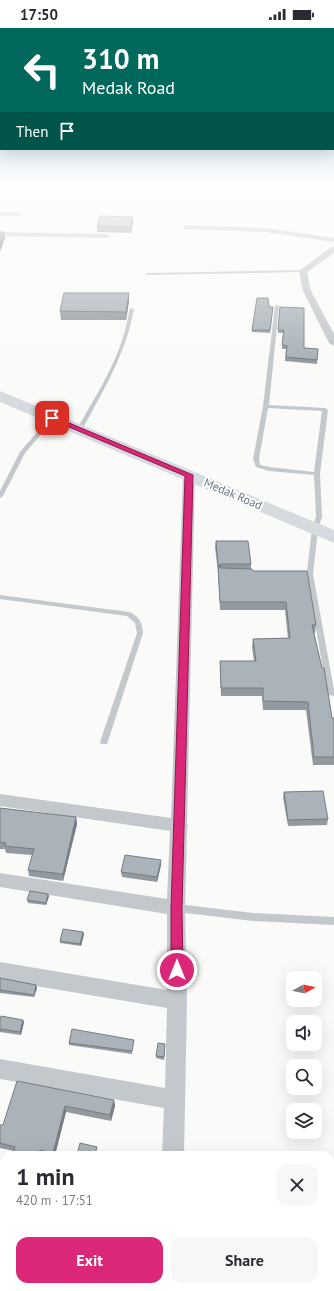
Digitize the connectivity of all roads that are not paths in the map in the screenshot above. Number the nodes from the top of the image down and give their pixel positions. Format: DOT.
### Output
graph roads {
  1 [pos="334,249"];
  2 [pos="334,257"];
  3 [pos="320,258"];
  4 [pos="334,261"];
  5 [pos="303,271"];
  6 [pos="147,274"];
  7 [pos="277,306"];
  8 [pos="132,309"];
  9 [pos="334,343"];
  10 [pos="0,396"];
  11 [pos="266,406"];
  12 [pos="52,418"];
  13 [pos="79,430"];
  14 [pos="317,474"];
  15 [pos="189,475"];
  16 [pos="0,496"];
  17 [pos="315,529"];
  18 [pos="334,537"];
  19 [pos="295,574"];
  20 [pos="310,574"];
  21 [pos="0,597"];
  22 [pos="334,693"];
  23 [pos="104,742"];
  24 [pos="0,800"];
  25 [pos="180,826"];
  26 [pos="0,880"];
  27 [pos="176,908"];
  28 [pos="334,921"];
  29 [pos="0,971"];
  30 [pos="177,1001"];
  31 [pos="0,1069"];
  32 [pos="175,1100"];
  33 [pos="173,1151"];
  1 -- 3 [label="street"];
  2 -- 3 [label="street"];
  3 -- 4 [label="street"];
  3 -- 5 [label="street"];
  5 -- 6 [label="lane"];
  5 -- 9 [label="street"];
  7 -- 11 [label="lane"];
  8 -- 13 [label="lane"];
  10 -- 12 [label="main road, Medak Road"];
  11 -- 14 [label="lane"];
  11 -- 14 [label="lane"];
  12 -- 13 [label="main road, Medak Road"];
  12 -- 16 [label="lane"];
  13 -- 15 [label="main road, Medak Road"];
  14 -- 17 [label="lane"];
  15 -- 17 [label="main road, Medak Road"];
  15 -- 25 [label="street"];
  17 -- 18 [label="main road, Medak Road"];
  17 -- 20 [label="lane"];
  19 -- 20 [label="lane"];
  20 -- 22 [label="lane"];
  21 -- 23 [label="lane"];
  24 -- 25 [label="street"];
  25 -- 27 [label="street"];
  26 -- 27 [label="street"];
  27 -- 28 [label="lane"];
  27 -- 30 [label="street"];
  29 -- 30 [label="street"];
  30 -- 32 [label="street"];
  31 -- 32 [label="street"];
  32 -- 33 [label="street"];
}
